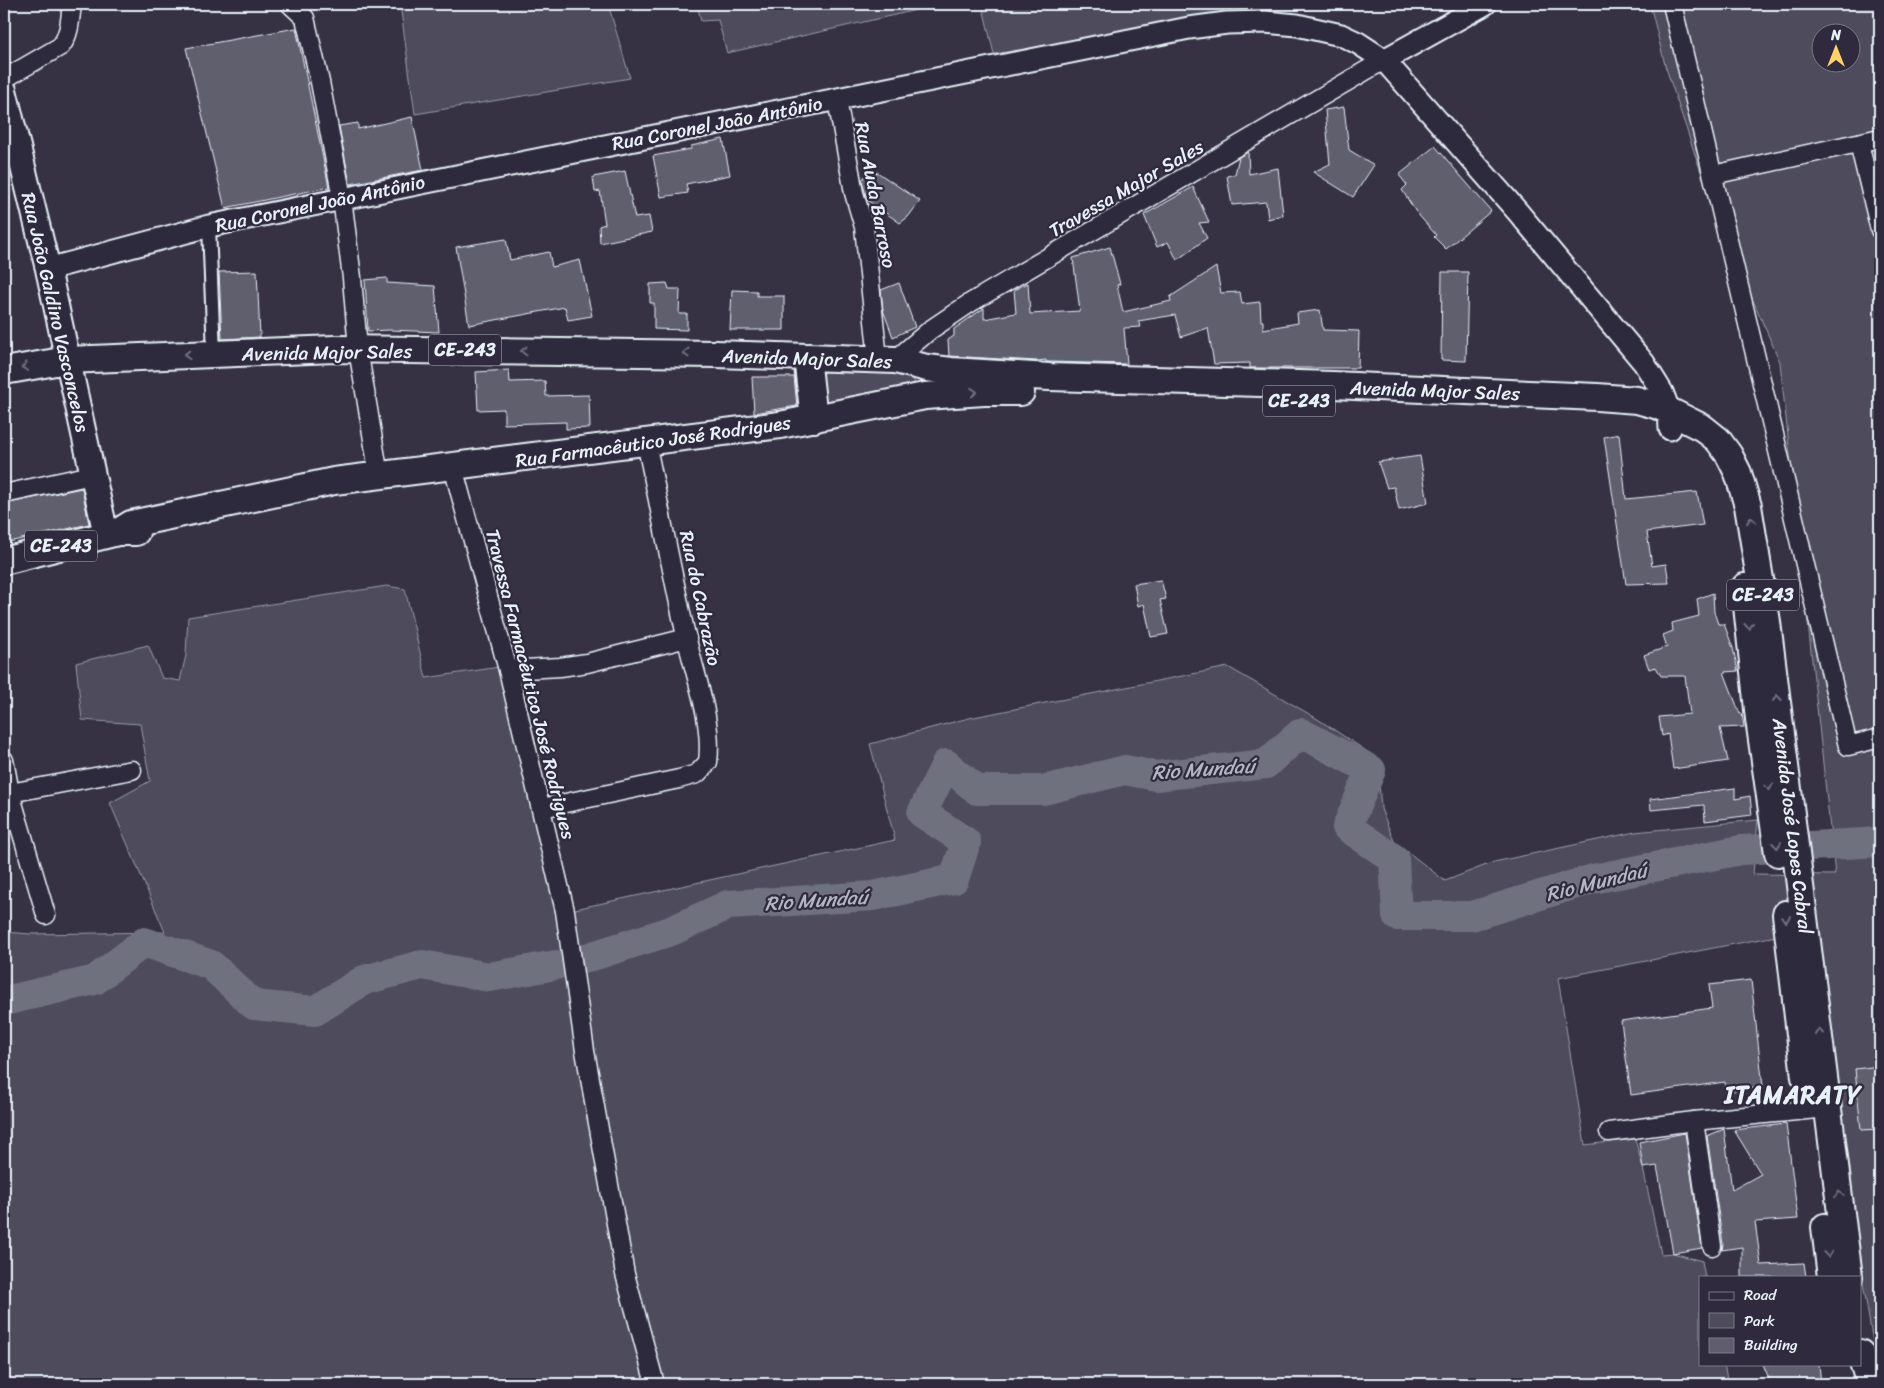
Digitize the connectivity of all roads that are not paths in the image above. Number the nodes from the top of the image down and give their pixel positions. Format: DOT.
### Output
graph roads {
  1 [pos="72,4"];
  2 [pos="290,4"];
  3 [pos="1485,4"];
  4 [pos="1672,4"];
  5 [pos="1384,60"];
  6 [pos="4,79"];
  7 [pos="4,90"];
  8 [pos="837,100"];
  9 [pos="1880,138"];
  10 [pos="1859,143"];
  11 [pos="1713,175"];
  12 [pos="342,198"];
  13 [pos="209,226"];
  14 [pos="1880,230"];
  15 [pos="48,269"];
  16 [pos="358,349"];
  17 [pos="214,354"];
  18 [pos="807,357"];
  19 [pos="886,359"];
  20 [pos="66,360"];
  21 [pos="926,368"];
  22 [pos="4,371"];
  23 [pos="1146,388"];
  24 [pos="925,396"];
  25 [pos="814,419"];
  26 [pos="1669,419"];
  27 [pos="646,442"];
  28 [pos="452,468"];
  29 [pos="92,475"];
  30 [pos="367,478"];
  31 [pos="4,494"];
  32 [pos="112,534"];
  33 [pos="4,560"];
  34 [pos="687,638"];
  35 [pos="508,670"];
  36 [pos="1880,738"];
  37 [pos="4,760"];
  38 [pos="132,770"];
  39 [pos="10,793"];
  40 [pos="542,808"];
  41 [pos="46,915"];
  42 [pos="1818,1109"];
  43 [pos="1694,1121"];
  44 [pos="1609,1132"];
  45 [pos="1834,1227"];
  46 [pos="1712,1246"];
  47 [pos="1830,1276"];
  48 [pos="1849,1276"];
  49 [pos="1862,1359"];
  50 [pos="1847,1366"];
  51 [pos="655,1384"];
  52 [pos="1852,1384"];
  53 [pos="1870,1384"];
  1 -- 6 [label="street"];
  2 -- 12 [label="street"];
  3 -- 5 [label="street"];
  4 -- 11 [label="street"];
  5 -- 8 [label="street, Rua Coronel João Antônio"];
  5 -- 19 [label="street, Travessa Major Sales"];
  5 -- 26 [label="street, Rua Coronel João Antônio"];
  7 -- 15 [label="main road, Rua João Galdino Vasconcelos"];
  8 -- 12 [label="street, Rua Coronel João Antônio"];
  8 -- 19 [label="street, Rua Auda Barroso"];
  9 -- 10 [label="street"];
  10 -- 11 [label="street"];
  10 -- 14 [label="street"];
  11 -- 36 [label="street"];
  12 -- 13 [label="street, Rua Coronel João Antônio"];
  12 -- 16 [label="street"];
  13 -- 15 [label="street, Rua Coronel João Antônio"];
  13 -- 17 [label="street"];
  15 -- 20 [label="main road, Rua João Galdino Vasconcelos"];
  16 -- 17 [label="main road, Avenida Major Sales / CE-243"];
  18 -- 16 [label="main road, Avenida Major Sales / CE-243, one-way"];
  16 -- 30 [label="street"];
  17 -- 20 [label="main road, Avenida Major Sales / CE-243, one-way"];
  18 -- 19 [label="main road, Avenida Major Sales / CE-243"];
  18 -- 25 [label="main road"];
  19 -- 21 [label="main road, Avenida Major Sales / CE-243"];
  20 -- 22 [label="main road, Avenida Major Sales / CE-243, one-way"];
  20 -- 29 [label="main road, Rua João Galdino Vasconcelos"];
  21 -- 23 [label="main road, Avenida Major Sales / CE-243"];
  21 -- 24 [label="main road"];
  24 -- 23 [label="main road, Avenida Major Sales / CE-243, one-way"];
  23 -- 26 [label="main road, Avenida Major Sales / CE-243"];
  24 -- 25 [label="main road, Rua Farmacêutico José Rodrigues / CE-243"];
  25 -- 27 [label="main road, Rua Farmacêutico José Rodrigues / CE-243"];
  26 -- 42 [label="main road, Avenida José Lopes Cabral / CE-243"];
  27 -- 28 [label="main road, Rua Farmacêutico José Rodrigues / CE-243"];
  27 -- 34 [label="street, Rua do Cabrazão"];
  28 -- 30 [label="main road, Rua Farmacêutico José Rodrigues / CE-243"];
  28 -- 35 [label="street, Travessa Farmacêutico José Rodrigues"];
  29 -- 31 [label="street"];
  29 -- 32 [label="main road, Rua João Galdino Vasconcelos"];
  30 -- 32 [label="main road, Rua Farmacêutico José Rodrigues / CE-243"];
  32 -- 33 [label="main road, Rua Farmacêutico José Rodrigues / CE-243"];
  34 -- 35 [label="street"];
  34 -- 40 [label="street, Rua do Cabrazão"];
  35 -- 40 [label="street, Travessa Farmacêutico José Rodrigues"];
  37 -- 39 [label="street"];
  38 -- 39 [label="street"];
  39 -- 41 [label="street"];
  40 -- 51 [label="street, Travessa Farmacêutico José Rodrigues"];
  42 -- 43 [label="street"];
  42 -- 45 [label="main road, Avenida José Lopes Cabral"];
  43 -- 44 [label="street"];
  43 -- 46 [label="street"];
  45 -- 47 [label="main road, Avenida José Lopes Cabral, one-way"];
  45 -- 48 [label="main road, Avenida José Lopes Cabral"];
  49 -- 53 [label="main road"];
  50 -- 52 [label="main road"];
}
